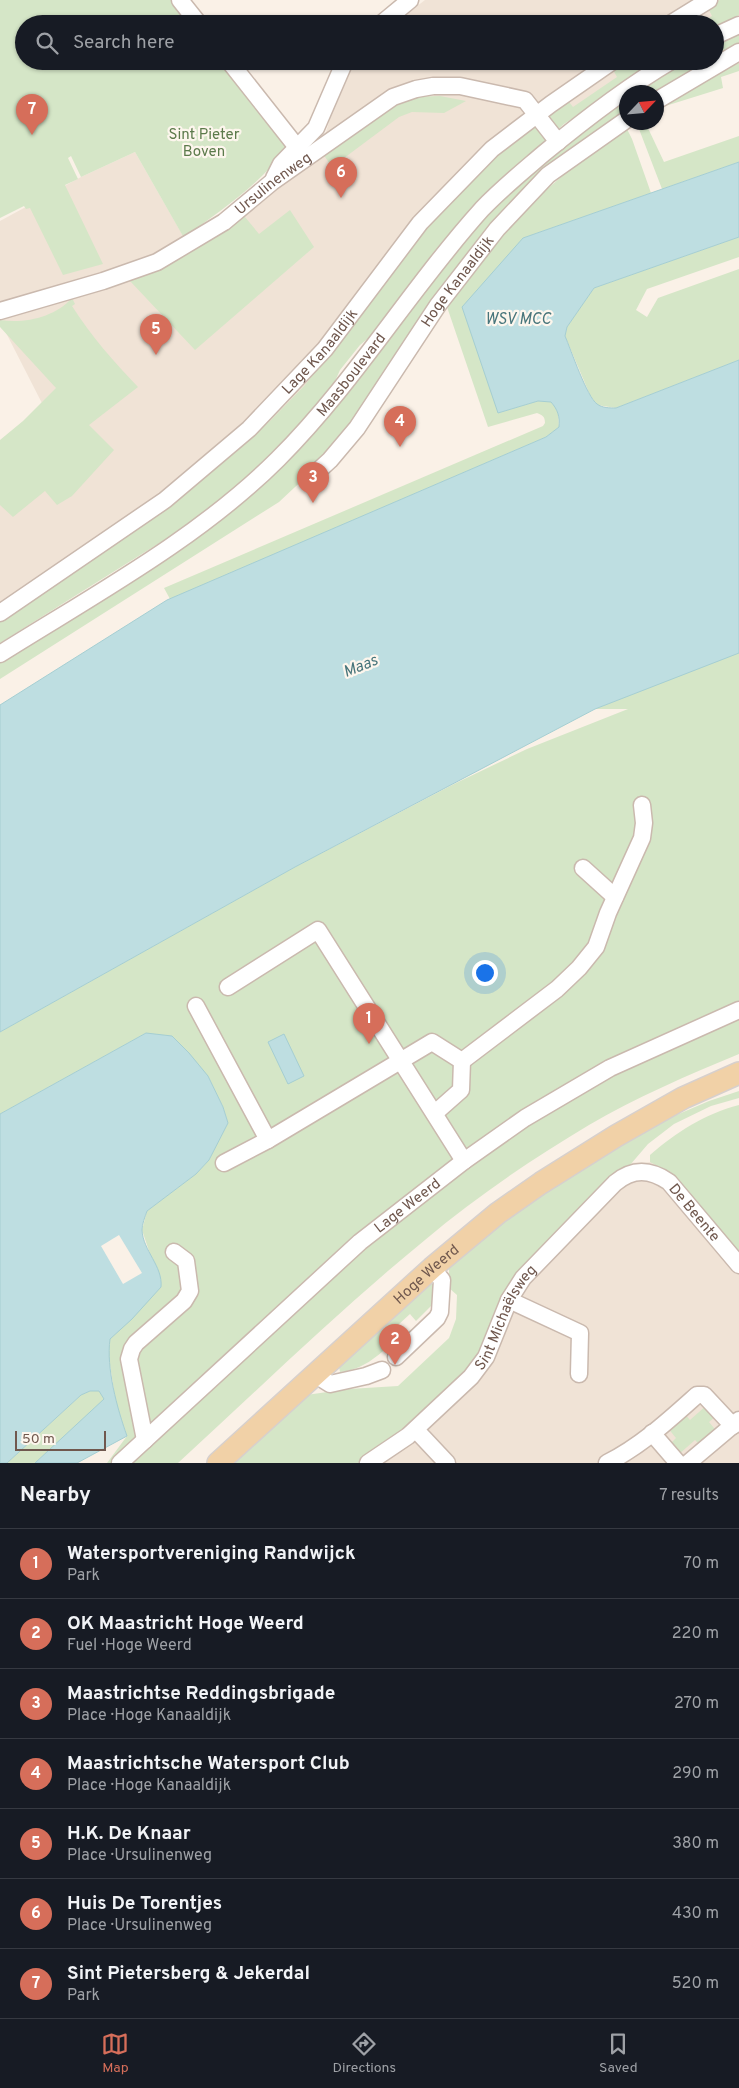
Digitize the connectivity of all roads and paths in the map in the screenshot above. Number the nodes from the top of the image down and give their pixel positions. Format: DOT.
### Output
graph roads {
  1 [pos="180,0"];
  2 [pos="410,0"];
  3 [pos="709,0"];
  4 [pos="192,15"];
  5 [pos="392,15"];
  6 [pos="685,15"];
  7 [pos="739,24"];
  8 [pos="724,32"];
  9 [pos="739,52"];
  10 [pos="724,61"];
  11 [pos="236,70"];
  12 [pos="341,70"];
  13 [pos="600,70"];
  14 [pos="658,70"];
  15 [pos="709,70"];
  16 [pos="664,96"];
  17 [pos="537,115"];
  18 [pos="619,125"];
  19 [pos="558,142"];
  20 [pos="296,146"];
  21 [pos="272,182"];
  22 [pos="0,311"];
  23 [pos="318,471"];
  24 [pos="0,613"];
  25 [pos="0,654"];
  26 [pos="642,805"];
  27 [pos="583,868"];
  28 [pos="615,897"];
  29 [pos="228,987"];
  30 [pos="196,1006"];
  31 [pos="739,1010"];
  32 [pos="401,1060"];
  33 [pos="462,1061"];
  34 [pos="739,1073"];
  35 [pos="739,1087"];
  36 [pos="434,1113"];
  37 [pos="656,1114"];
  38 [pos="268,1140"];
  39 [pos="464,1161"];
  40 [pos="224,1163"];
  41 [pos="641,1171"];
  42 [pos="174,1252"];
  43 [pos="739,1265"];
  44 [pos="432,1268"];
  45 [pos="509,1300"];
  46 [pos="396,1357"];
  47 [pos="382,1370"];
  48 [pos="314,1374"];
  49 [pos="579,1374"];
  50 [pos="736,1423"];
  51 [pos="416,1430"];
  52 [pos="652,1433"];
  53 [pos="145,1440"];
  54 [pos="120,1463"];
  55 [pos="218,1463"];
  56 [pos="368,1463"];
  57 [pos="447,1463"];
  58 [pos="607,1463"];
  59 [pos="678,1463"];
  60 [pos="688,1463"];
  1 -- 4 [label="street"];
  2 -- 5 [label="street"];
  3 -- 6 [label="street"];
  7 -- 8 [label="street"];
  9 -- 10 [label="street"];
  11 -- 20 [label="street"];
  12 -- 20 [label="street"];
  13 -- 17 [label="street, Lage Kanaaldijk"];
  14 -- 19 [label="street, Maasboulevard"];
  15 -- 16 [label="street"];
  17 -- 19 [label="street, Ursulinenweg"];
  17 -- 21 [label="street, Ursulinenweg"];
  17 -- 24 [label="street, Lage Kanaaldijk"];
  18 -- 23 [label="street, Hoge Kanaaldijk"];
  19 -- 25 [label="street, Maasboulevard"];
  20 -- 21 [label="street"];
  21 -- 22 [label="street, Ursulinenweg"];
  26 -- 28 [label="street"];
  27 -- 28 [label="street"];
  28 -- 33 [label="street"];
  29 -- 32 [label="street"];
  30 -- 38 [label="street"];
  31 -- 39 [label="street, Lage Weerd"];
  32 -- 33 [label="street"];
  32 -- 36 [label="street"];
  32 -- 38 [label="street"];
  33 -- 36 [label="street"];
  34 -- 37 [label="main road, Hoge Weerd"];
  35 -- 37 [label="main road, Hoge Weerd"];
  36 -- 39 [label="street"];
  37 -- 44 [label="main road, Hoge Weerd"];
  38 -- 40 [label="street"];
  39 -- 53 [label="street, Lage Weerd"];
  41 -- 43 [label="street, De Beente"];
  41 -- 45 [label="street, Sint Michaëlsweg"];
  42 -- 53 [label="street"];
  44 -- 46 [label="street"];
  44 -- 48 [label="main road, Hoge Weerd"];
  45 -- 49 [label="street"];
  45 -- 51 [label="street, Sint Michaëlsweg"];
  47 -- 48 [label="street"];
  48 -- 55 [label="main road, Hoge Weerd"];
  50 -- 52 [label="street"];
  50 -- 60 [label="street"];
  51 -- 56 [label="street, Sint Michaëlsweg"];
  51 -- 57 [label="street"];
  52 -- 58 [label="street"];
  52 -- 59 [label="street"];
  53 -- 54 [label="street, Lage Weerd"];
}
